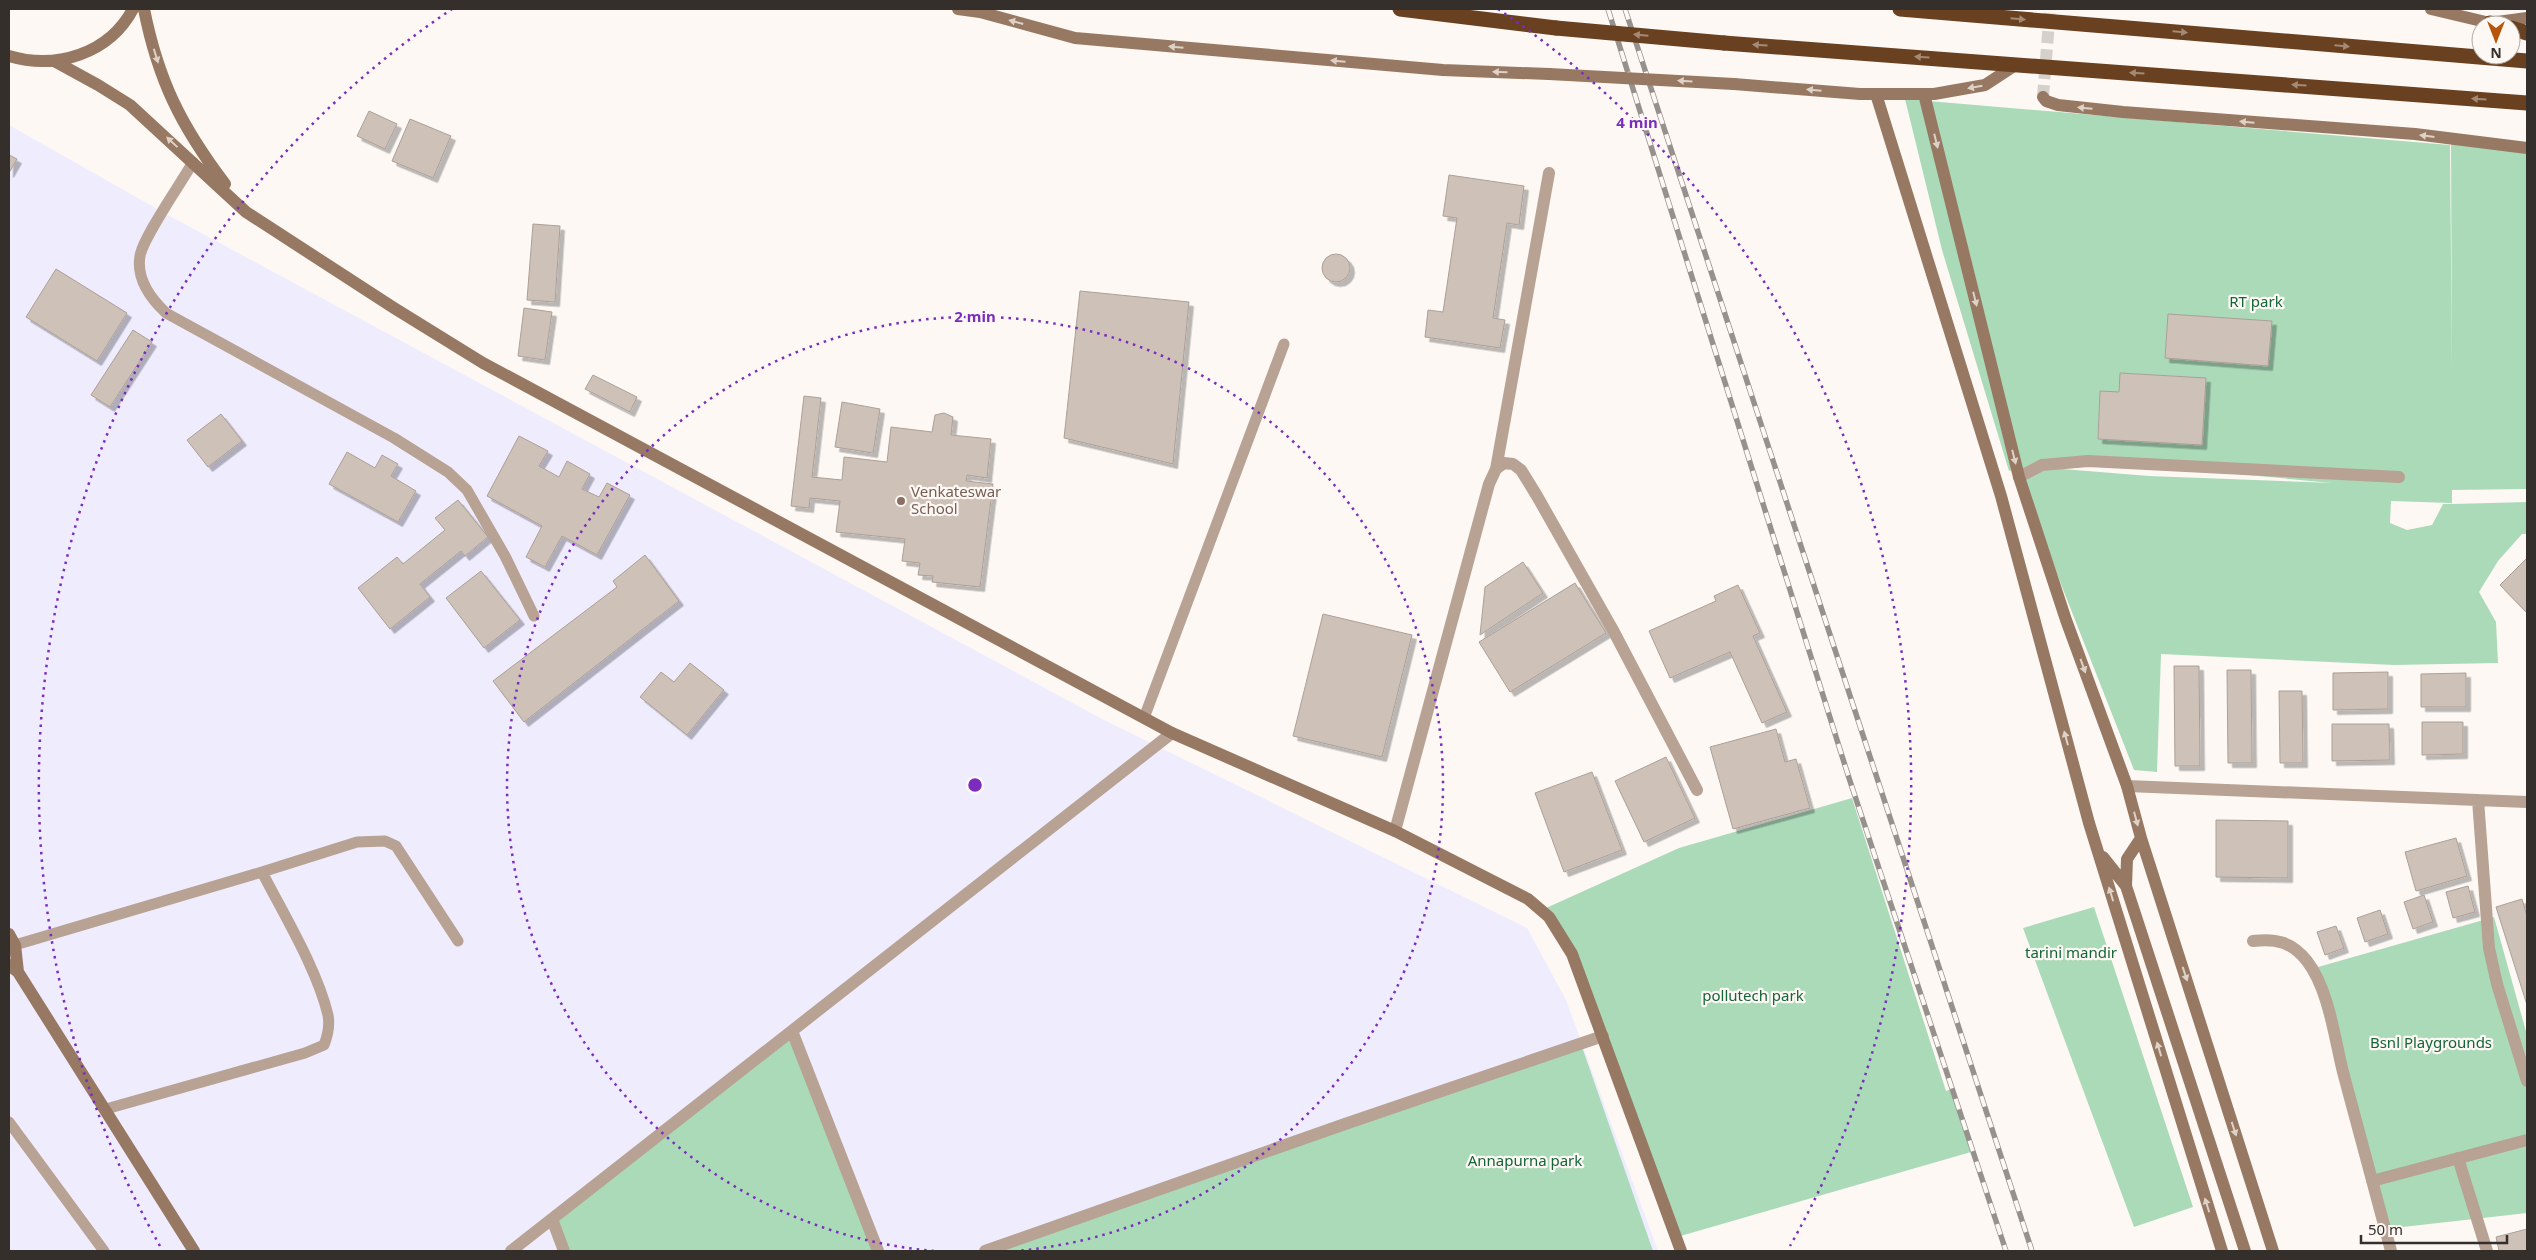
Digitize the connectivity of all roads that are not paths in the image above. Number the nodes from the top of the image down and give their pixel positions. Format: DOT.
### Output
graph roads {
  1 [pos="133,9"];
  2 [pos="144,9"];
  3 [pos="958,9"];
  4 [pos="1400,9"];
  5 [pos="1900,9"];
  6 [pos="2431,9"];
  7 [pos="2471,19"];
  8 [pos="9,56"];
  9 [pos="2527,61"];
  10 [pos="56,62"];
  11 [pos="2018,64"];
  12 [pos="1876,94"];
  13 [pos="1924,94"];
  14 [pos="2043,97"];
  15 [pos="2527,103"];
  16 [pos="2527,148"];
  17 [pos="193,162"];
  18 [pos="1549,173"];
  19 [pos="246,212"];
  20 [pos="1284,344"];
  21 [pos="1496,469"];
  22 [pos="2019,477"];
  23 [pos="2399,477"];
  24 [pos="534,616"];
  25 [pos="1144,718"];
  26 [pos="1172,733"];
  27 [pos="2127,786"];
  28 [pos="1697,790"];
  29 [pos="2478,800"];
  30 [pos="2527,802"];
  31 [pos="1395,831"];
  32 [pos="2141,838"];
  33 [pos="2098,850"];
  34 [pos="262,872"];
  35 [pos="2126,886"];
  36 [pos="12,939"];
  37 [pos="458,940"];
  38 [pos="2253,940"];
  39 [pos="14,968"];
  40 [pos="792,1031"];
  41 [pos="1603,1036"];
  42 [pos="2527,1081"];
  43 [pos="106,1109"];
  44 [pos="9,1122"];
  45 [pos="2527,1140"];
  46 [pos="2458,1158"];
  47 [pos="2372,1181"];
  48 [pos="552,1219"];
  49 [pos="104,1251"];
  50 [pos="194,1251"];
  51 [pos="511,1251"];
  52 [pos="564,1251"];
  53 [pos="878,1251"];
  54 [pos="985,1251"];
  55 [pos="1681,1251"];
  56 [pos="2222,1251"];
  57 [pos="2245,1251"];
  58 [pos="2273,1251"];
  59 [pos="2391,1251"];
  60 [pos="2487,1251"];
  1 -- 10 [label="street"];
  2 -- 19 [label="street, one-way"];
  12 -- 3 [label="street, one-way, bridge"];
  11 -- 4 [label="highway, one-way, bridge"];
  5 -- 9 [label="highway, one-way"];
  6 -- 7 [label="street"];
  8 -- 10 [label="street"];
  17 -- 10 [label="street, one-way"];
  11 -- 13 [label="street, one-way"];
  15 -- 11 [label="highway, one-way"];
  12 -- 13 [label="street"];
  33 -- 12 [label="street, one-way"];
  13 -- 22 [label="street, one-way"];
  16 -- 14 [label="street, one-way"];
  17 -- 19 [label="street"];
  17 -- 24 [label="lane"];
  18 -- 21 [label="street"];
  19 -- 25 [label="street"];
  20 -- 25 [label="lane"];
  21 -- 28 [label="street"];
  21 -- 31 [label="street"];
  22 -- 23 [label="street"];
  22 -- 27 [label="street, one-way"];
  25 -- 26 [label="street"];
  26 -- 31 [label="street"];
  26 -- 40 [label="street"];
  27 -- 29 [label="street"];
  27 -- 32 [label="street, one-way"];
  29 -- 30 [label="street"];
  29 -- 42 [label="street"];
  31 -- 41 [label="street"];
  32 -- 35 [label="street"];
  32 -- 58 [label="street, one-way"];
  33 -- 35 [label="street"];
  56 -- 33 [label="street, one-way"];
  34 -- 36 [label="lane"];
  34 -- 37 [label="lane"];
  34 -- 43 [label="lane"];
  35 -- 57 [label="street"];
  36 -- 39 [label="street"];
  38 -- 47 [label="street"];
  39 -- 43 [label="street"];
  40 -- 48 [label="street"];
  40 -- 53 [label="street"];
  41 -- 54 [label="street"];
  41 -- 55 [label="street"];
  43 -- 50 [label="street"];
  44 -- 49 [label="lane"];
  45 -- 46 [label="street"];
  46 -- 47 [label="street"];
  46 -- 60 [label="street"];
  47 -- 59 [label="street"];
  48 -- 51 [label="street"];
  48 -- 52 [label="street"];
}
